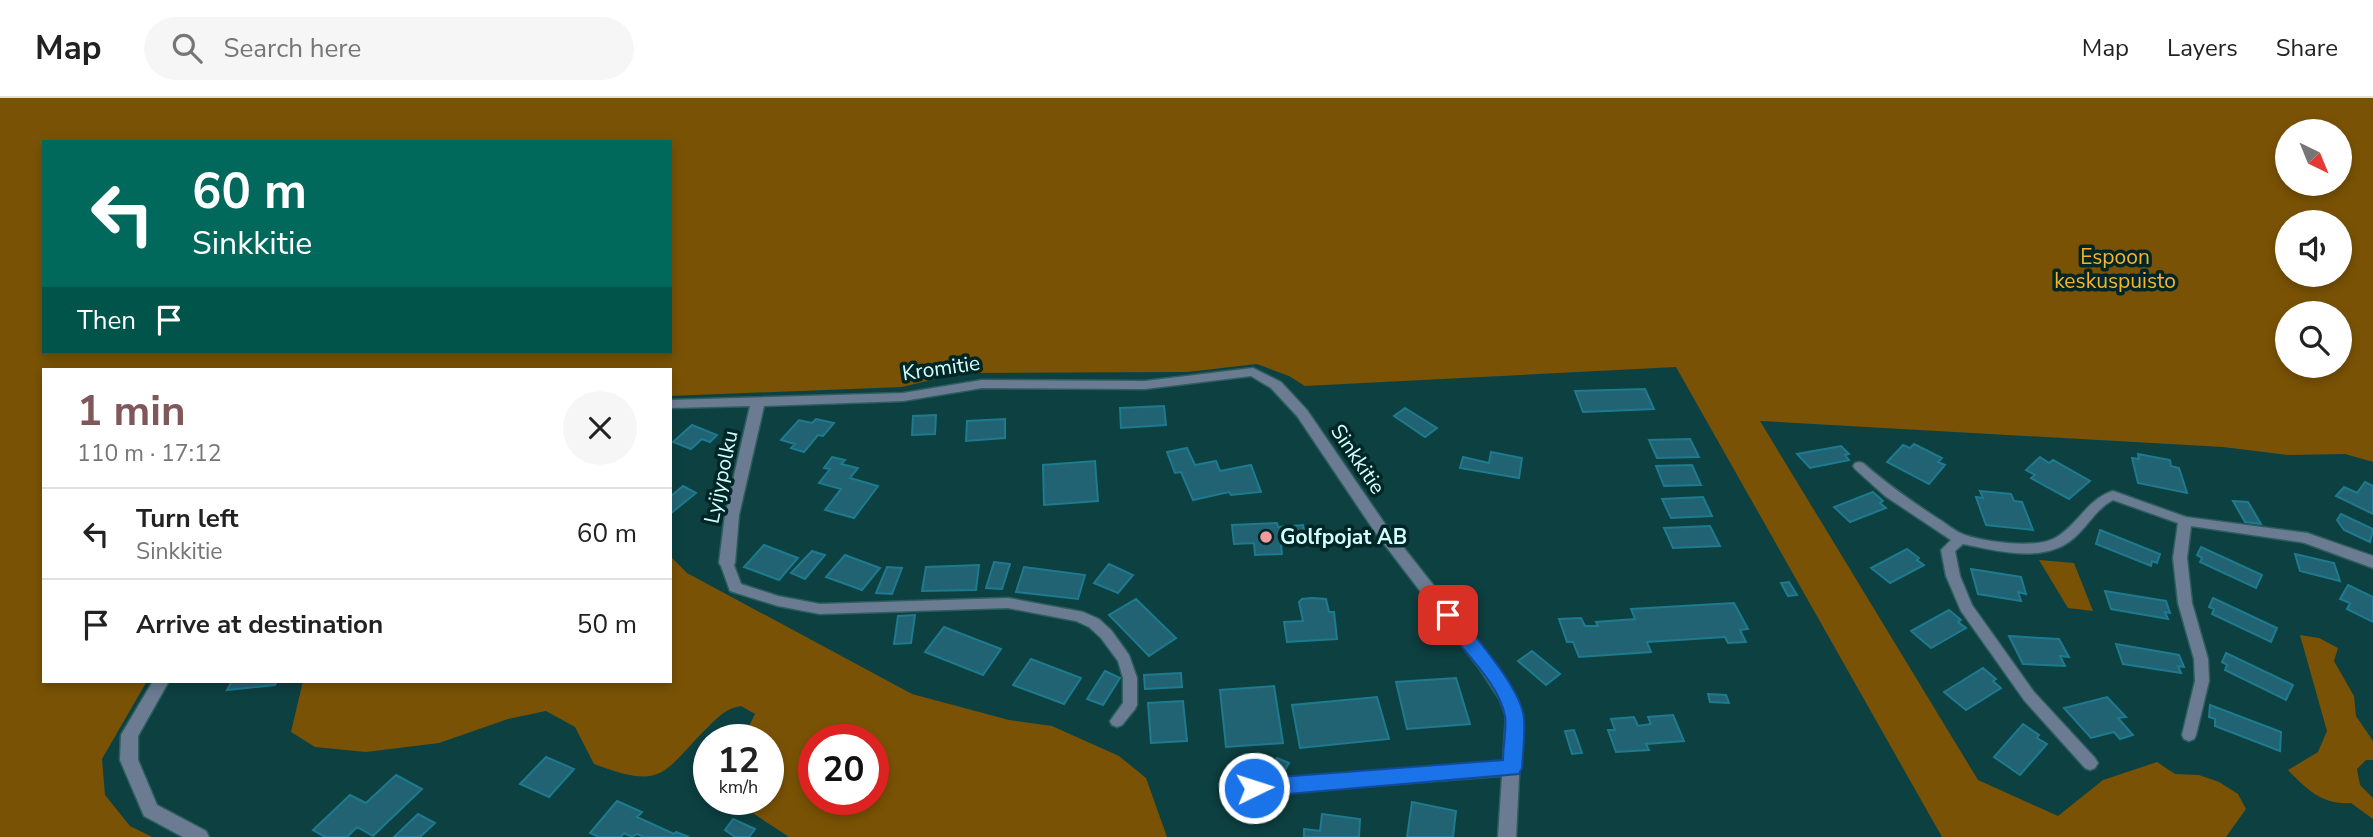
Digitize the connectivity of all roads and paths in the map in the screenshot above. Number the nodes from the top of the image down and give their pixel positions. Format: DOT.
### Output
graph roads {
  1 [pos="1218,377"];
  2 [pos="758,401"];
  3 [pos="672,404"];
  4 [pos="1859,466"];
  5 [pos="2185,521"];
  6 [pos="2307,538"];
  7 [pos="1960,539"];
  8 [pos="2373,562"];
  9 [pos="727,563"];
  10 [pos="160,683"];
  11 [pos="1117,721"];
  12 [pos="2189,734"];
  13 [pos="2090,763"];
  14 [pos="1512,768"];
  15 [pos="1240,789"];
  16 [pos="200,837"];
  17 [pos="1507,837"];
  1 -- 2 [label="street, Kromitie"];
  1 -- 14 [label="street, Sinkkitie"];
  2 -- 3 [label="street, Kromitie"];
  2 -- 9 [label="street, Lyijypolku"];
  4 -- 7 [label="lane"];
  5 -- 6 [label="lane"];
  5 -- 7 [label="lane"];
  5 -- 12 [label="lane"];
  6 -- 8 [label="street"];
  7 -- 13 [label="lane"];
  9 -- 11 [label="lane"];
  10 -- 16 [label="street"];
  14 -- 15 [label="lane"];
  14 -- 17 [label="street, Sinkkitie"];
}
